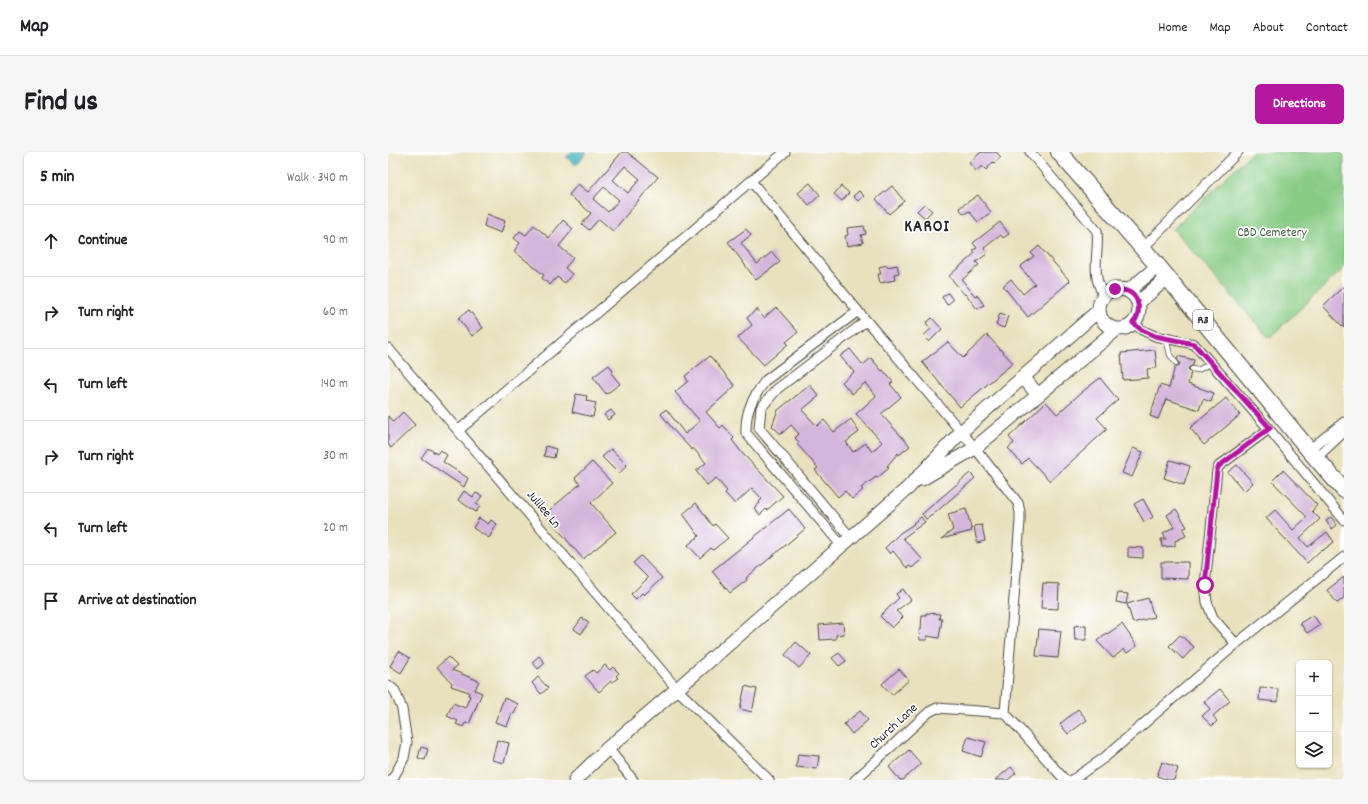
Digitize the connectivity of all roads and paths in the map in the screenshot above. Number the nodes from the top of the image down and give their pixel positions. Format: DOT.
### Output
graph roads {
  1 [pos="785,152"];
  2 [pos="1030,152"];
  3 [pos="1060,152"];
  4 [pos="1238,152"];
  5 [pos="751,181"];
  6 [pos="1142,249"];
  7 [pos="1163,272"];
  8 [pos="1128,291"];
  9 [pos="1103,296"];
  10 [pos="1138,303"];
  11 [pos="1099,310"];
  12 [pos="858,311"];
  13 [pos="866,321"];
  14 [pos="1133,323"];
  15 [pos="1117,329"];
  16 [pos="1166,338"];
  17 [pos="388,348"];
  18 [pos="796,358"];
  19 [pos="1176,363"];
  20 [pos="1211,363"];
  21 [pos="804,368"];
  22 [pos="1192,369"];
  23 [pos="1023,377"];
  24 [pos="1038,395"];
  25 [pos="1344,422"];
  26 [pos="1270,428"];
  27 [pos="458,430"];
  28 [pos="961,432"];
  29 [pos="1340,436"];
  30 [pos="975,448"];
  31 [pos="777,450"];
  32 [pos="1313,454"];
  33 [pos="768,458"];
  34 [pos="909,487"];
  35 [pos="1344,490"];
  36 [pos="1344,520"];
  37 [pos="846,542"];
  38 [pos="1344,557"];
  39 [pos="1236,644"];
  40 [pos="388,685"];
  41 [pos="677,689"];
  42 [pos="1005,713"];
  43 [pos="608,748"];
  44 [pos="392,780"];
  45 [pos="575,780"];
  46 [pos="633,780"];
  47 [pos="769,780"];
  48 [pos="855,780"];
  49 [pos="1065,780"];
  50 [pos="1072,780"];
  1 -- 5 [label="street"];
  2 -- 9 [label="street"];
  3 -- 6 [label="highway, R3"];
  4 -- 6 [label="street"];
  5 -- 12 [label="street"];
  5 -- 27 [label="street"];
  6 -- 7 [label="highway, R3"];
  7 -- 8 [label="street"];
  7 -- 10 [label="street"];
  7 -- 32 [label="highway, R3"];
  8 -- 9 [label="street"];
  8 -- 10 [label="street"];
  9 -- 11 [label="street"];
  10 -- 14 [label="street"];
  11 -- 15 [label="street"];
  11 -- 23 [label="street"];
  12 -- 13 [label="street"];
  12 -- 18 [label="street"];
  13 -- 21 [label="street"];
  13 -- 28 [label="street"];
  14 -- 15 [label="street"];
  14 -- 16 [label="street"];
  15 -- 24 [label="street"];
  16 -- 19 [label="lane"];
  16 -- 20 [label="street"];
  17 -- 27 [label="street, Julilee Ln"];
  18 -- 21 [label="street"];
  18 -- 33 [label="street"];
  20 -- 22 [label="lane"];
  20 -- 26 [label="street"];
  21 -- 31 [label="street"];
  23 -- 24 [label="street"];
  23 -- 28 [label="street"];
  24 -- 30 [label="street"];
  25 -- 29 [label="street"];
  26 -- 36 [label="street"];
  26 -- 39 [label="street"];
  27 -- 41 [label="street, Julilee Ln"];
  28 -- 30 [label="street"];
  28 -- 34 [label="street"];
  29 -- 32 [label="street"];
  30 -- 34 [label="street"];
  30 -- 42 [label="street"];
  31 -- 33 [label="street"];
  31 -- 37 [label="street"];
  32 -- 35 [label="highway, R3"];
  33 -- 37 [label="street"];
  34 -- 37 [label="street"];
  37 -- 41 [label="street"];
  38 -- 39 [label="street"];
  39 -- 50 [label="street"];
  40 -- 44 [label="street"];
  41 -- 43 [label="street"];
  41 -- 47 [label="street, Julilee Ln"];
  42 -- 48 [label="street, Church Lane"];
  42 -- 49 [label="street"];
  43 -- 45 [label="street"];
  43 -- 46 [label="street"];
}
